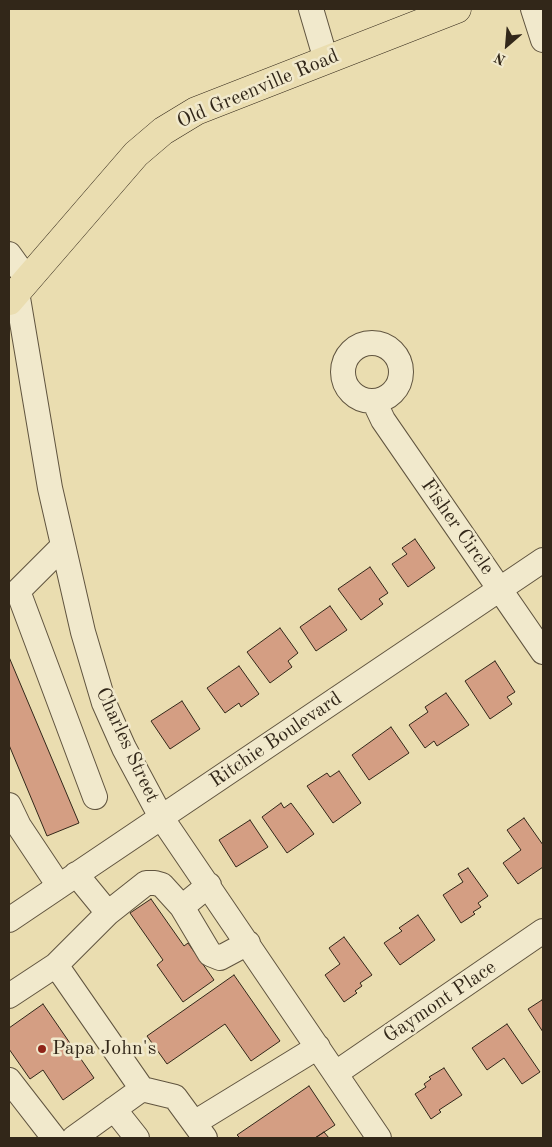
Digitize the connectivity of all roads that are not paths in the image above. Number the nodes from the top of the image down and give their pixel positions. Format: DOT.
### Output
graph roads {
  1 [pos="311,9"];
  2 [pos="457,9"];
  3 [pos="533,9"];
  4 [pos="543,40"];
  5 [pos="326,60"];
  6 [pos="9,254"];
  7 [pos="18,291"];
  8 [pos="374,401"];
  9 [pos="63,546"];
  10 [pos="543,560"];
  11 [pos="500,589"];
  12 [pos="543,652"];
  13 [pos="95,797"];
  14 [pos="9,806"];
  15 [pos="161,817"];
  16 [pos="67,880"];
  17 [pos="208,885"];
  18 [pos="182,907"];
  19 [pos="108,913"];
  20 [pos="9,920"];
  21 [pos="543,931"];
  22 [pos="248,943"];
  23 [pos="56,965"];
  24 [pos="9,996"];
  25 [pos="318,1047"];
  26 [pos="336,1073"];
  27 [pos="10,1084"];
  28 [pos="142,1089"];
  29 [pos="114,1109"];
  30 [pos="200,1131"];
  31 [pos="54,1138"];
  32 [pos="74,1138"];
  33 [pos="137,1138"];
  34 [pos="379,1138"];
  1 -- 5 [label="street"];
  2 -- 5 [label="main road, Old Greenville Road"];
  3 -- 4 [label="street"];
  5 -- 7 [label="main road, Old Greenville Road"];
  6 -- 7 [label="street"];
  7 -- 9 [label="street, Charles Street"];
  8 -- 11 [label="street, Fisher Circle"];
  9 -- 13 [label="street"];
  9 -- 15 [label="street, Charles Street"];
  10 -- 11 [label="street, Ritchie Boulevard"];
  11 -- 12 [label="street, Fisher Circle"];
  11 -- 15 [label="street, Ritchie Boulevard"];
  14 -- 16 [label="street"];
  15 -- 16 [label="street, Ritchie Boulevard"];
  15 -- 17 [label="street, Charles Street"];
  16 -- 19 [label="street"];
  16 -- 20 [label="street, Ritchie Boulevard"];
  17 -- 18 [label="street"];
  17 -- 22 [label="street, Charles Street"];
  18 -- 19 [label="street"];
  18 -- 22 [label="street"];
  19 -- 23 [label="street"];
  21 -- 26 [label="street, Gaymont Place"];
  22 -- 25 [label="street, Charles Street"];
  23 -- 24 [label="street"];
  23 -- 28 [label="street"];
  25 -- 26 [label="street, Charles Street"];
  25 -- 30 [label="street"];
  26 -- 34 [label="street, Charles Street"];
  27 -- 31 [label="street"];
  28 -- 29 [label="street"];
  28 -- 30 [label="street"];
  29 -- 32 [label="street"];
  29 -- 33 [label="street"];
}
